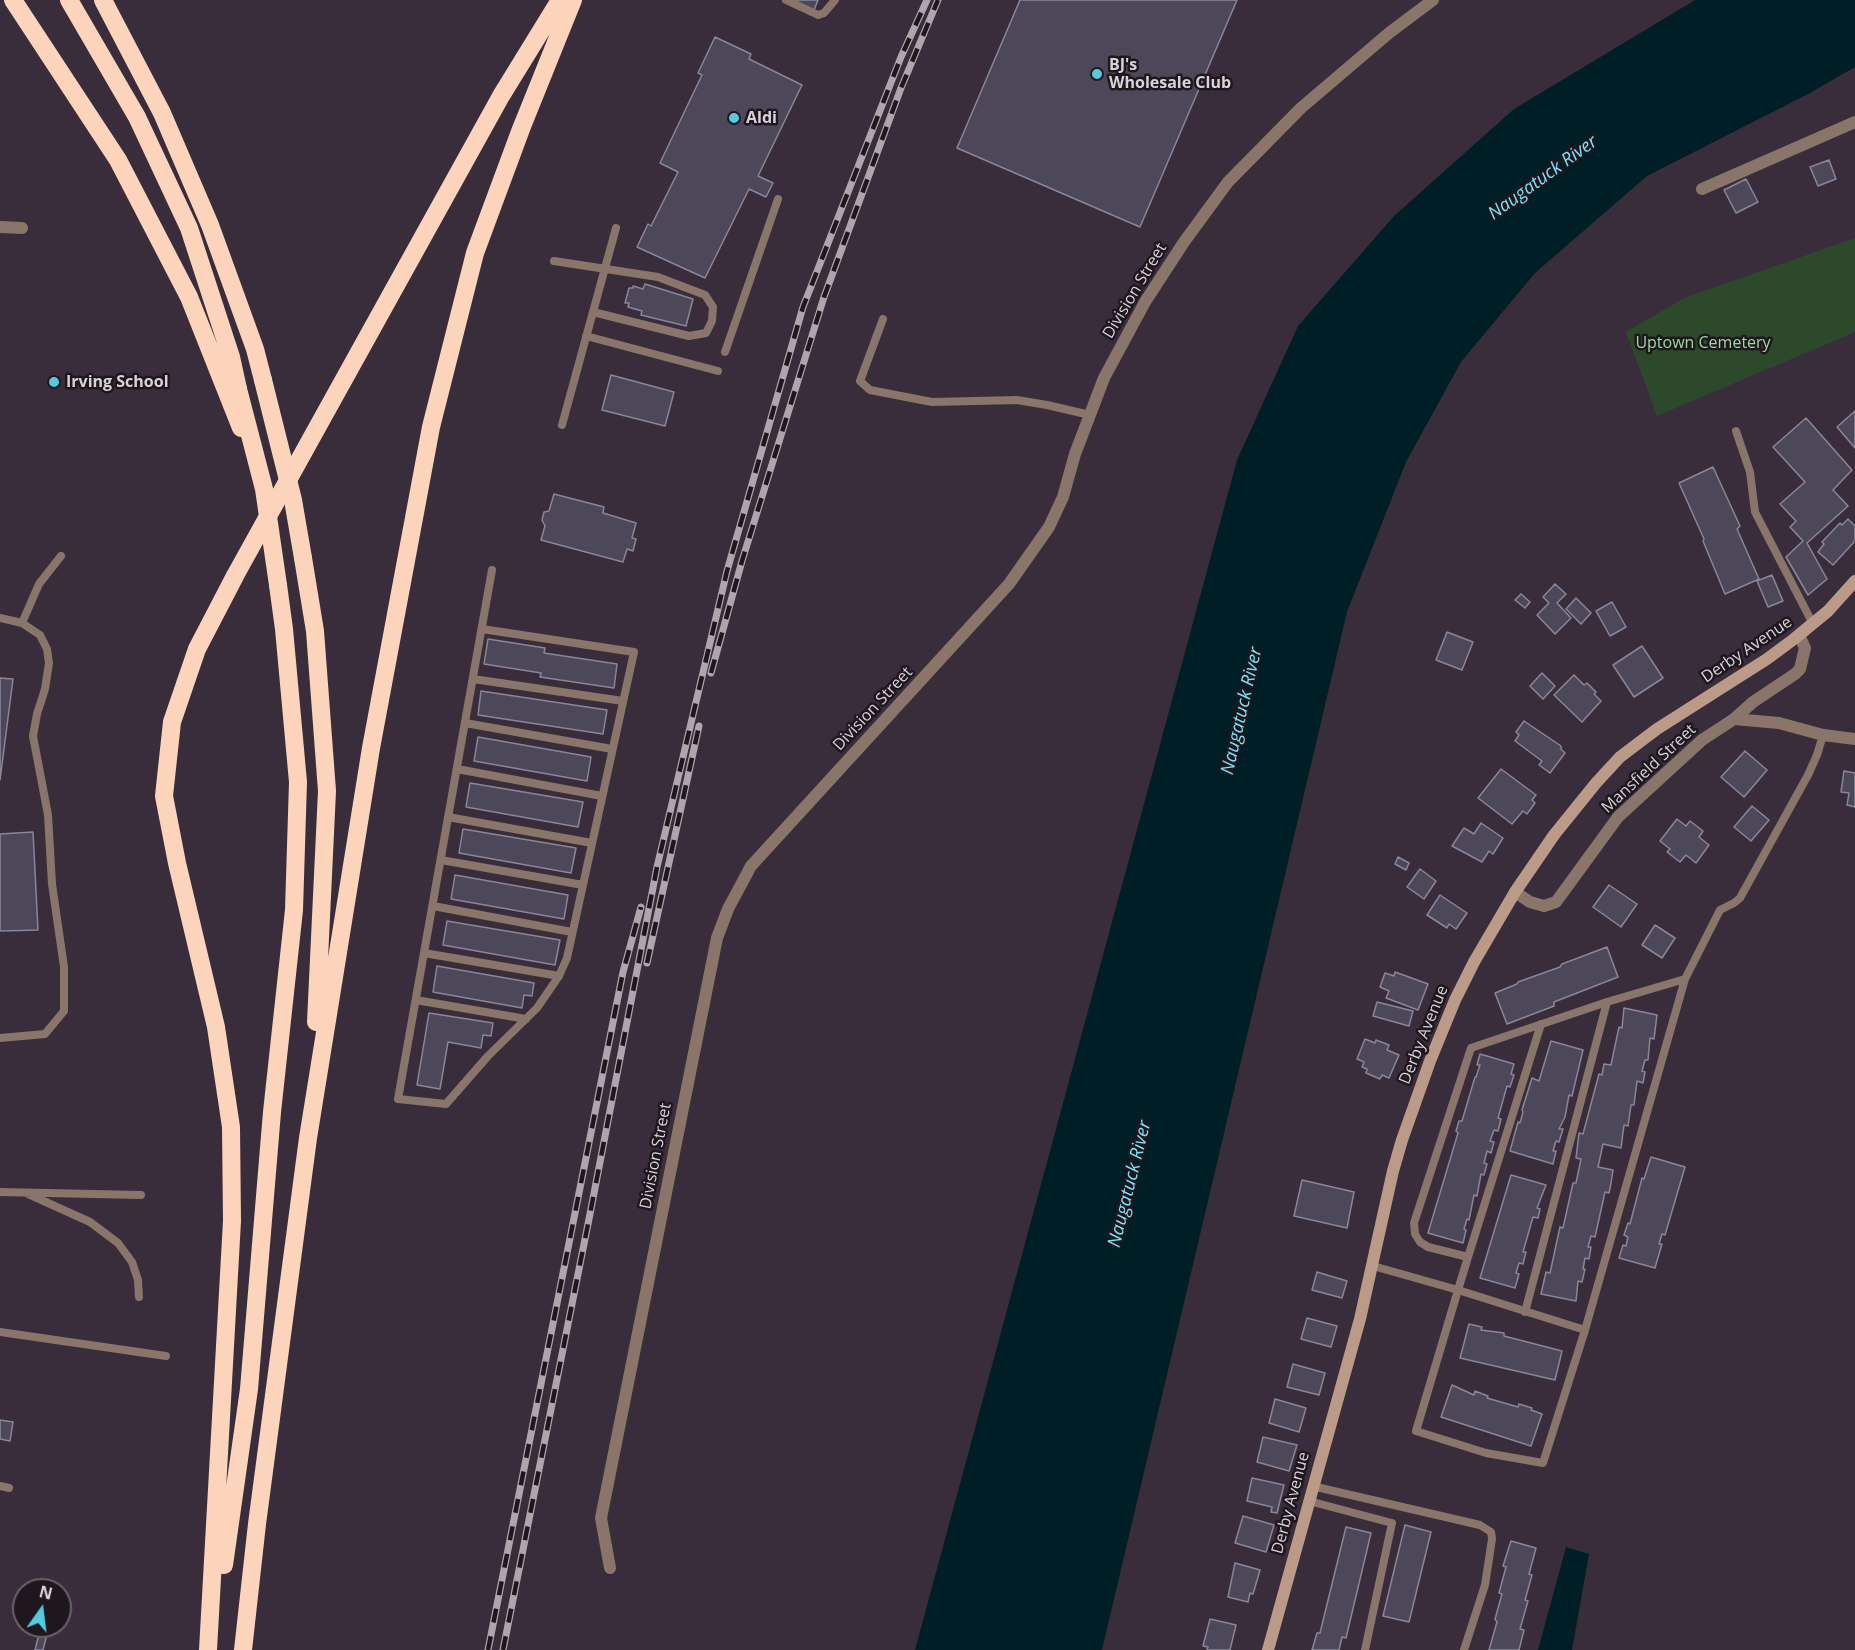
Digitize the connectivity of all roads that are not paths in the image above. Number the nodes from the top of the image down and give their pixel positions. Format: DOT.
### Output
graph roads {
  1 [pos="13,0"];
  2 [pos="69,0"];
  3 [pos="103,0"];
  4 [pos="560,0"];
  5 [pos="573,0"];
  6 [pos="786,0"];
  7 [pos="835,0"];
  8 [pos="1433,0"];
  9 [pos="1855,122"];
  10 [pos="1702,189"];
  11 [pos="778,199"];
  12 [pos="0,227"];
  13 [pos="22,228"];
  14 [pos="616,228"];
  15 [pos="554,261"];
  16 [pos="605,268"];
  17 [pos="593,312"];
  18 [pos="883,319"];
  19 [pos="586,336"];
  20 [pos="724,352"];
  21 [pos="718,371"];
  22 [pos="234,392"];
  23 [pos="1090,416"];
  24 [pos="562,425"];
  25 [pos="1736,431"];
  26 [pos="61,556"];
  27 [pos="492,570"];
  28 [pos="1855,581"];
  29 [pos="0,618"];
  30 [pos="22,623"];
  31 [pos="1813,624"];
  32 [pos="482,629"];
  33 [pos="1799,636"];
  34 [pos="473,679"];
  35 [pos="623,701"];
  36 [pos="1734,719"];
  37 [pos="465,723"];
  38 [pos="1823,735"];
  39 [pos="1855,739"];
  40 [pos="612,749"];
  41 [pos="457,769"];
  42 [pos="602,796"];
  43 [pos="448,817"];
  44 [pos="592,843"];
  45 [pos="441,860"];
  46 [pos="583,885"];
  47 [pos="1515,892"];
  48 [pos="433,906"];
  49 [pos="572,932"];
  50 [pos="424,953"];
  51 [pos="559,976"];
  52 [pos="1685,979"];
  53 [pos="416,1000"];
  54 [pos="1607,1002"];
  55 [pos="526,1019"];
  56 [pos="1541,1024"];
  57 [pos="0,1038"];
  58 [pos="308,1138"];
  59 [pos="0,1192"];
  60 [pos="26,1193"];
  61 [pos="141,1195"];
  62 [pos="1468,1257"];
  63 [pos="1373,1266"];
  64 [pos="1458,1290"];
  65 [pos="139,1297"];
  66 [pos="1525,1312"];
  67 [pos="1585,1330"];
  68 [pos="0,1332"];
  69 [pos="166,1356"];
  70 [pos="1312,1486"];
  71 [pos="1309,1501"];
  72 [pos="610,1568"];
  73 [pos="208,1650"];
  74 [pos="214,1650"];
  75 [pos="243,1650"];
  76 [pos="1268,1650"];
  77 [pos="1365,1650"];
  78 [pos="1464,1650"];
  1 -- 22 [label="highway"];
  2 -- 22 [label="highway"];
  3 -- 58 [label="highway, bridge"];
  4 -- 73 [label="highway"];
  5 -- 58 [label="highway"];
  6 -- 7 [label="lane"];
  8 -- 23 [label="street, Division Street"];
  9 -- 10 [label="street"];
  11 -- 20 [label="lane"];
  12 -- 13 [label="street"];
  14 -- 16 [label="lane"];
  15 -- 16 [label="lane"];
  16 -- 17 [label="lane"];
  16 -- 17 [label="lane"];
  17 -- 19 [label="lane"];
  18 -- 23 [label="lane"];
  19 -- 21 [label="lane"];
  19 -- 24 [label="lane"];
  22 -- 74 [label="highway, bridge"];
  23 -- 72 [label="street, Division Street"];
  25 -- 31 [label="lane"];
  26 -- 30 [label="lane"];
  27 -- 32 [label="lane"];
  28 -- 31 [label="main road, Derby Avenue"];
  29 -- 30 [label="lane"];
  30 -- 57 [label="lane"];
  31 -- 33 [label="main road, Derby Avenue"];
  32 -- 34 [label="lane"];
  32 -- 35 [label="lane"];
  33 -- 36 [label="street, Mansfield Street"];
  33 -- 47 [label="main road, Derby Avenue"];
  34 -- 35 [label="lane"];
  34 -- 37 [label="lane"];
  35 -- 40 [label="lane"];
  36 -- 38 [label="street"];
  36 -- 47 [label="street, Mansfield Street"];
  37 -- 40 [label="lane"];
  37 -- 41 [label="lane"];
  38 -- 39 [label="street"];
  38 -- 52 [label="lane"];
  40 -- 42 [label="lane"];
  41 -- 42 [label="lane"];
  41 -- 43 [label="lane"];
  42 -- 44 [label="lane"];
  43 -- 44 [label="lane"];
  43 -- 45 [label="lane"];
  44 -- 46 [label="lane"];
  45 -- 46 [label="lane"];
  45 -- 48 [label="lane"];
  46 -- 49 [label="lane"];
  47 -- 63 [label="main road, Derby Avenue"];
  48 -- 49 [label="lane"];
  48 -- 50 [label="lane"];
  49 -- 51 [label="lane"];
  50 -- 51 [label="lane"];
  50 -- 53 [label="lane"];
  51 -- 55 [label="lane"];
  52 -- 54 [label="lane"];
  52 -- 67 [label="lane"];
  53 -- 55 [label="lane"];
  53 -- 55 [label="lane"];
  54 -- 56 [label="lane"];
  54 -- 66 [label="lane"];
  56 -- 62 [label="lane"];
  56 -- 62 [label="lane"];
  58 -- 75 [label="highway"];
  59 -- 60 [label="lane"];
  60 -- 61 [label="lane"];
  60 -- 65 [label="lane"];
  62 -- 64 [label="lane"];
  63 -- 64 [label="lane"];
  63 -- 70 [label="main road, Derby Avenue"];
  64 -- 66 [label="lane"];
  64 -- 67 [label="lane"];
  66 -- 67 [label="lane"];
  68 -- 69 [label="lane"];
  70 -- 71 [label="main road, Derby Avenue"];
  70 -- 78 [label="lane"];
  71 -- 76 [label="main road, Derby Avenue"];
  71 -- 77 [label="lane"];
}
